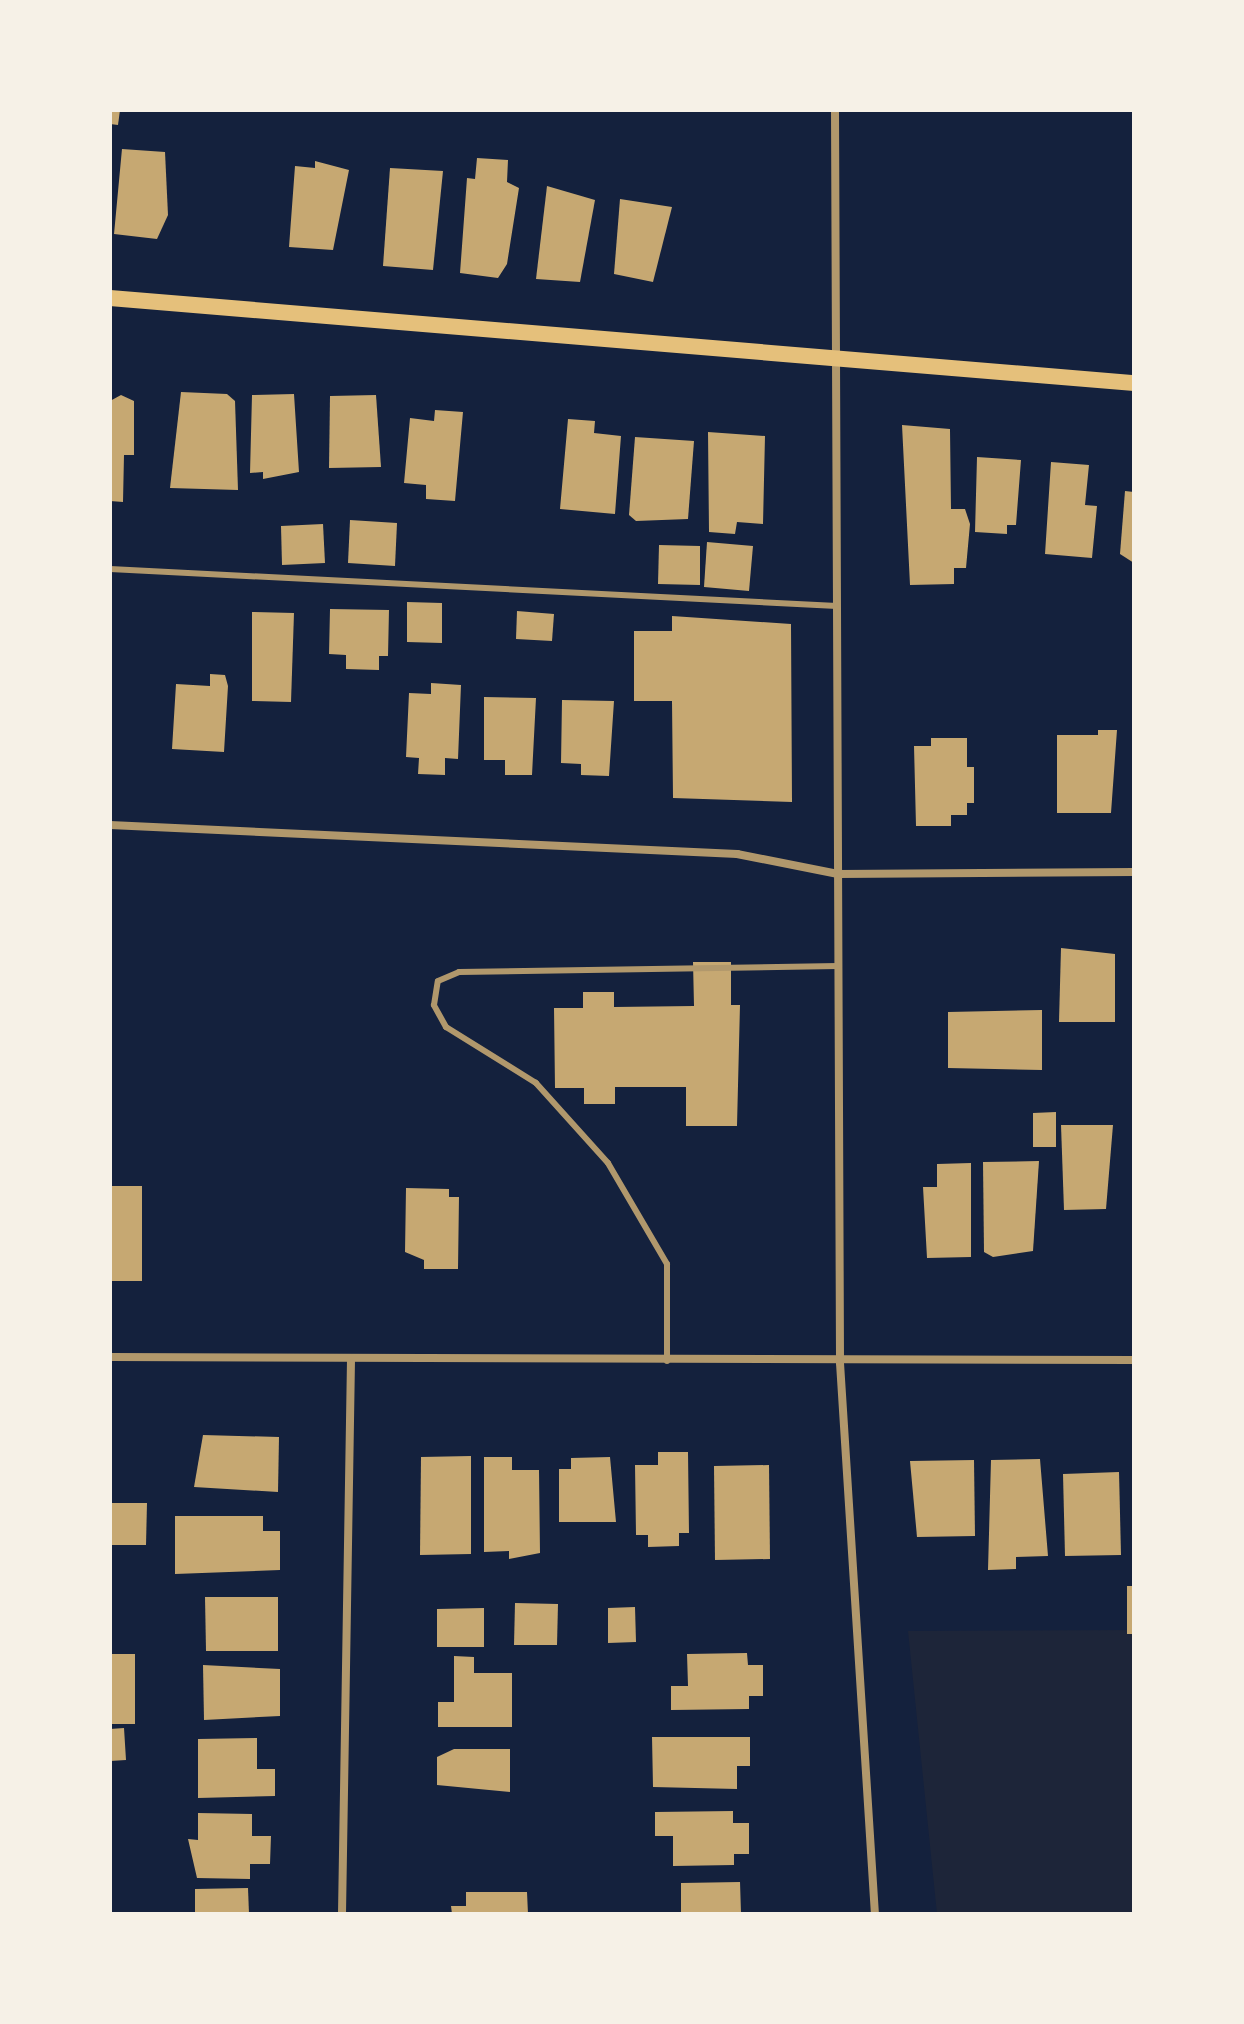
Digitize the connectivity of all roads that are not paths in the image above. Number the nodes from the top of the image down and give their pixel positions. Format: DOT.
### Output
graph roads {
  1 [pos="835,110"];
  2 [pos="110,298"];
  3 [pos="836,357"];
  4 [pos="1134,383"];
  5 [pos="110,569"];
  6 [pos="837,606"];
  7 [pos="110,825"];
  8 [pos="1134,872"];
  9 [pos="838,874"];
  10 [pos="838,966"];
  11 [pos="110,1357"];
  12 [pos="351,1358"];
  13 [pos="1134,1360"];
  14 [pos="667,1361"];
  15 [pos="840,1363"];
  16 [pos="342,1914"];
  17 [pos="875,1914"];
  1 -- 3 [label="street"];
  2 -- 3 [label="main road"];
  3 -- 4 [label="main road"];
  3 -- 6 [label="street"];
  5 -- 6 [label="lane"];
  6 -- 9 [label="street"];
  7 -- 9 [label="street"];
  8 -- 9 [label="street"];
  9 -- 10 [label="street"];
  10 -- 14 [label="lane"];
  10 -- 15 [label="street"];
  11 -- 12 [label="street"];
  12 -- 14 [label="street"];
  12 -- 16 [label="street"];
  13 -- 15 [label="street"];
  14 -- 15 [label="street"];
  15 -- 17 [label="street"];
}
